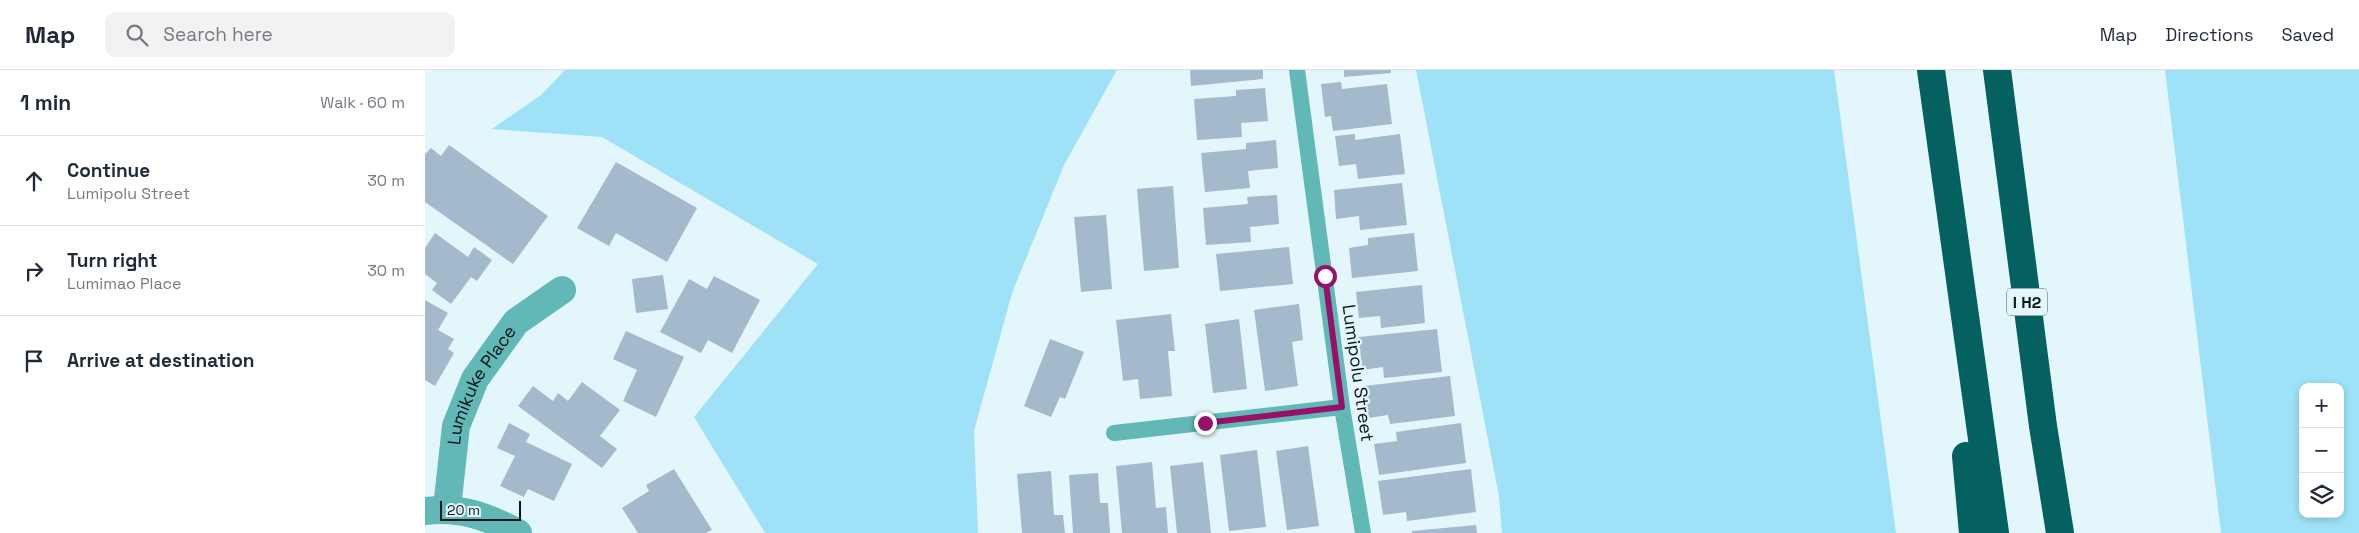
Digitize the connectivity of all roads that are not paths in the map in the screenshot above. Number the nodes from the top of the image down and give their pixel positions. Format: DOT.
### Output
graph roads {
  1 [pos="1297,70"];
  2 [pos="1931,70"];
  3 [pos="1997,70"];
  4 [pos="1941,143"];
  5 [pos="562,290"];
  6 [pos="1342,407"];
  7 [pos="1114,433"];
  8 [pos="436,509"];
  9 [pos="517,533"];
  10 [pos="1363,533"];
  11 [pos="1973,533"];
  12 [pos="1995,533"];
  13 [pos="2061,533"];
  1 -- 6 [label="lane, Lumipolu Street"];
  2 -- 4 [label="highway"];
  3 -- 13 [label="highway, I H2"];
  4 -- 11 [label="highway"];
  4 -- 12 [label="highway"];
  5 -- 8 [label="street, Lumikuke Place"];
  6 -- 7 [label="lane"];
  6 -- 10 [label="lane, Lumipolu Street"];
  8 -- 9 [label="street"];
}
